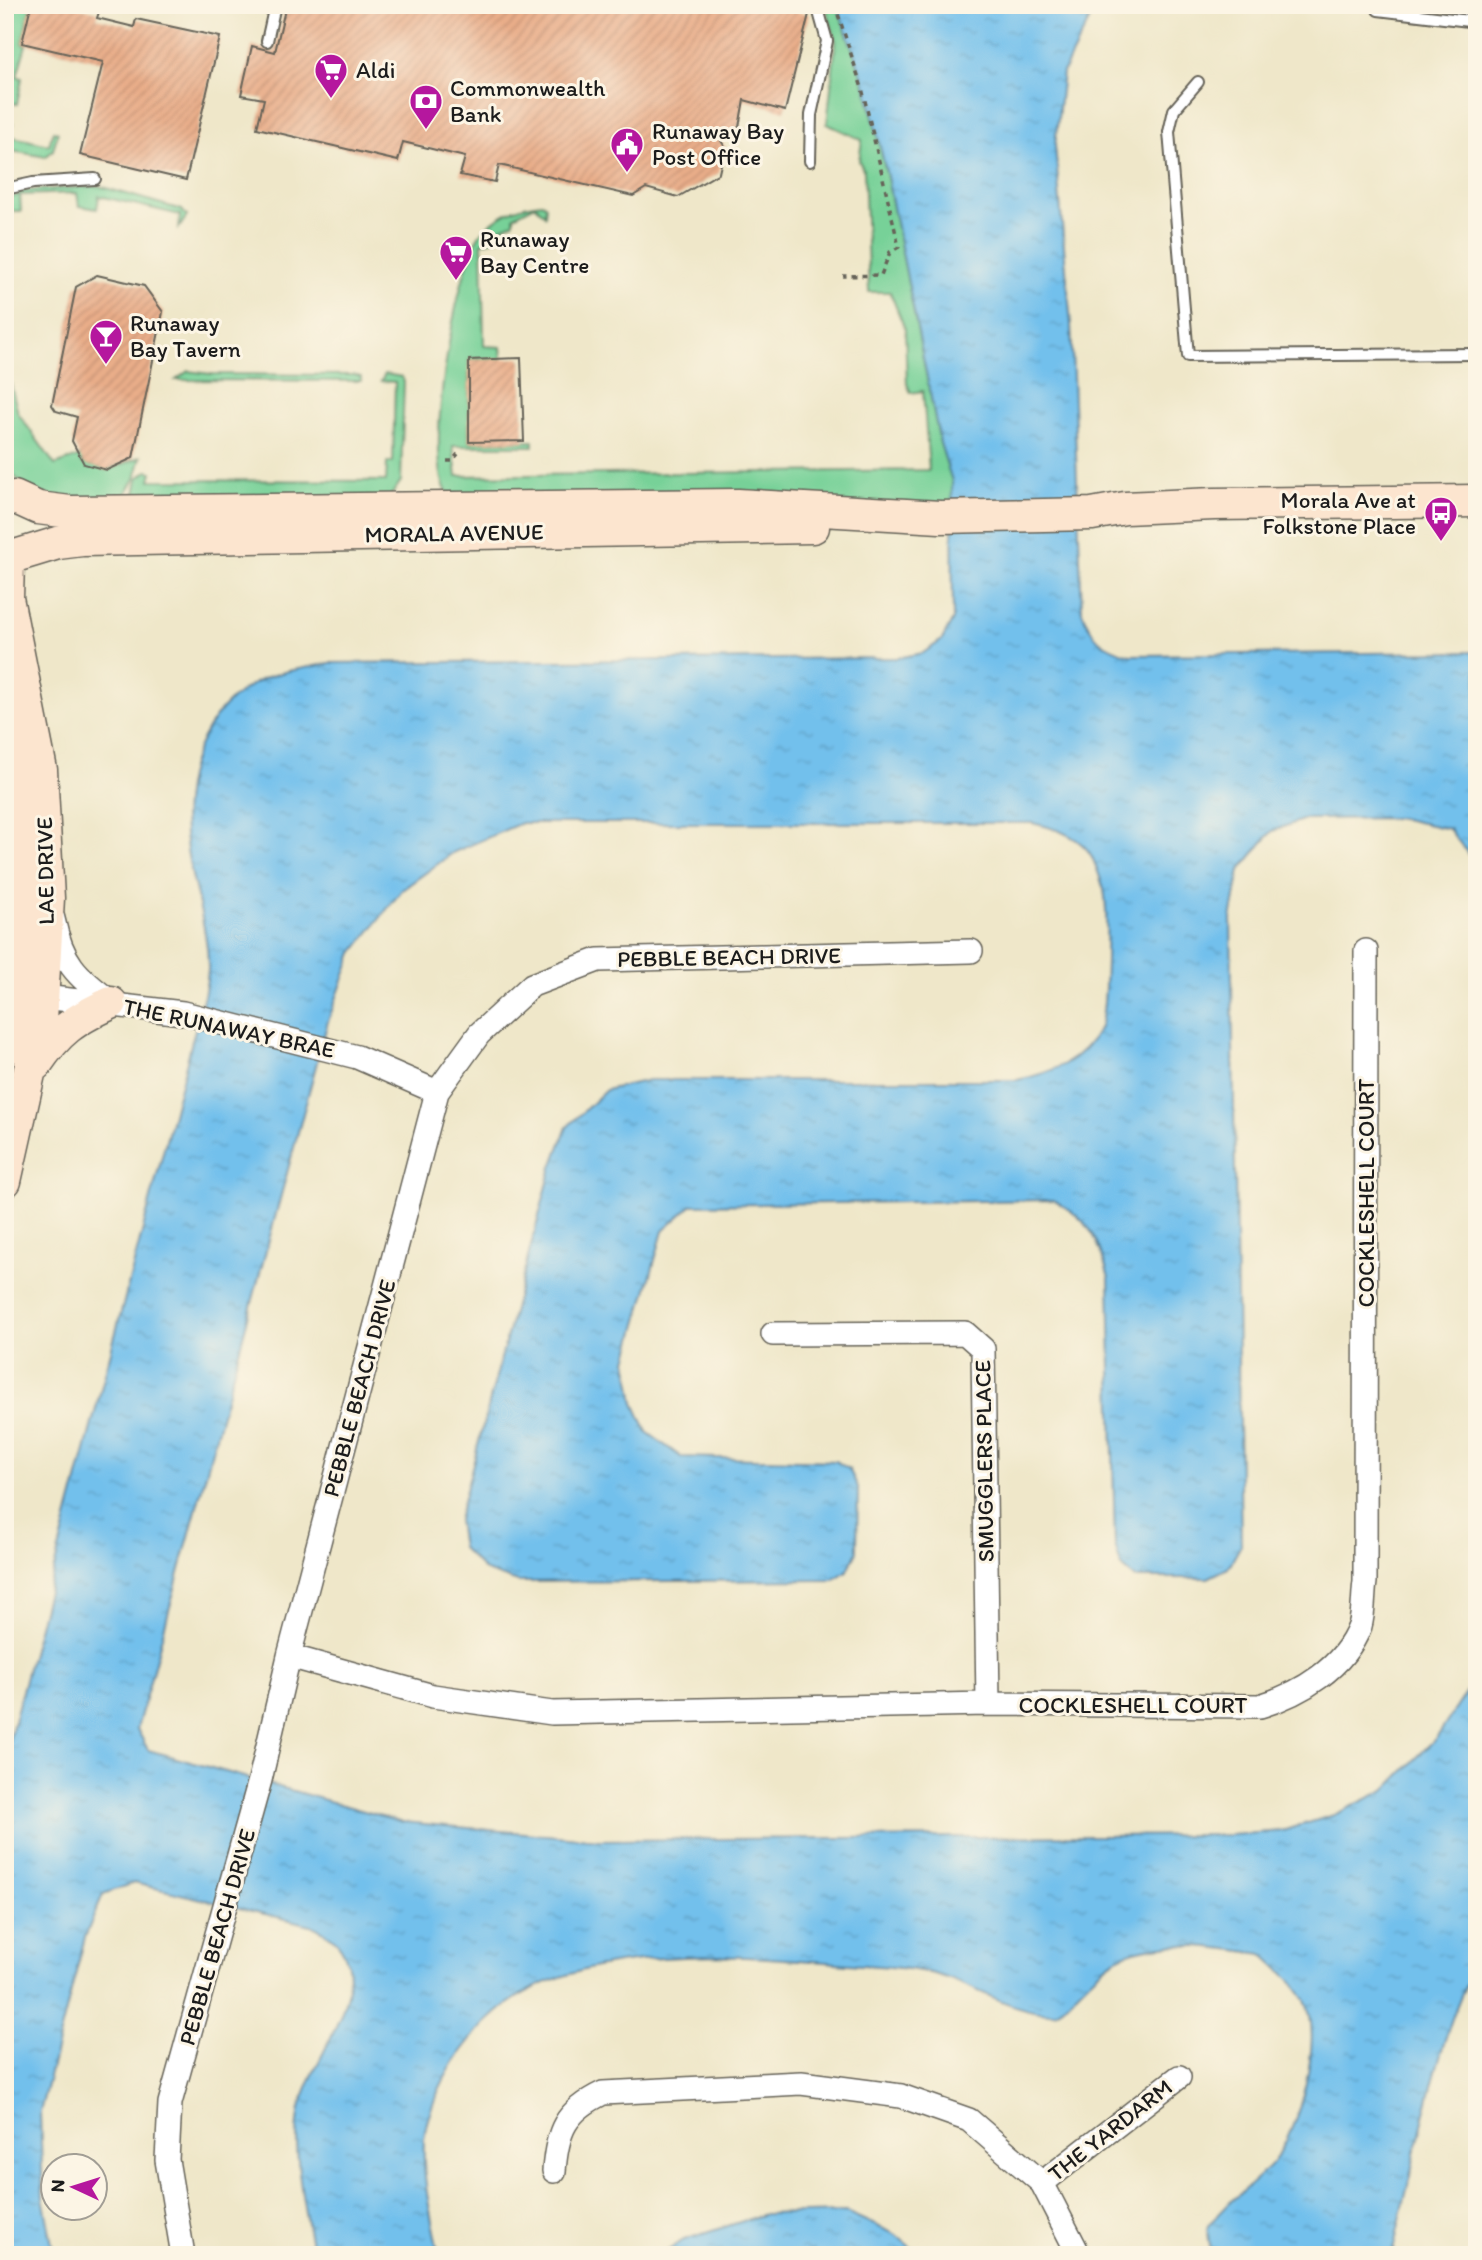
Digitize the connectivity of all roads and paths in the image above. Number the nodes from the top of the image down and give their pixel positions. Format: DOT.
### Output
graph roads {
  1 [pos="275,5"];
  2 [pos="817,5"];
  3 [pos="835,5"];
  4 [pos="1378,10"];
  5 [pos="1477,22"];
  6 [pos="267,41"];
  7 [pos="1199,82"];
  8 [pos="810,161"];
  9 [pos="95,179"];
  10 [pos="5,189"];
  11 [pos="843,276"];
  12 [pos="1477,354"];
  13 [pos="458,454"];
  14 [pos="447,461"];
  15 [pos="10,493"];
  16 [pos="1477,501"];
  17 [pos="1092,514"];
  18 [pos="898,516"];
  19 [pos="1477,522"];
  20 [pos="8,560"];
  21 [pos="5,733"];
  22 [pos="48,898"];
  23 [pos="1366,950"];
  24 [pos="971,951"];
  25 [pos="28,995"];
  26 [pos="111,1003"];
  27 [pos="5,1049"];
  28 [pos="32,1071"];
  29 [pos="437,1092"];
  30 [pos="5,1181"];
  31 [pos="773,1334"];
  32 [pos="289,1656"];
  33 [pos="988,1704"];
  34 [pos="1178,2077"];
  35 [pos="554,2171"];
  36 [pos="1042,2183"];
  37 [pos="183,2255"];
  38 [pos="1079,2255"];
  1 -- 6 [label="lane"];
  2 -- 8 [label="lane"];
  3 -- 11 [label="path"];
  4 -- 5 [label="lane"];
  7 -- 12 [label="lane"];
  9 -- 10 [label="lane"];
  13 -- 14 [label="path"];
  15 -- 18 [label="main road, MORALA AVENUE"];
  15 -- 20 [label="main road, LAE DRIVE"];
  16 -- 17 [label="main road, MORALA AVENUE"];
  17 -- 18 [label="main road, MORALA AVENUE"];
  17 -- 19 [label="main road, MORALA AVENUE"];
  18 -- 20 [label="main road, MORALA AVENUE"];
  20 -- 22 [label="main road, LAE DRIVE"];
  21 -- 25 [label="main road, LAE DRIVE"];
  22 -- 25 [label="main road, LAE DRIVE"];
  22 -- 26 [label="street"];
  23 -- 33 [label="street, COCKLESHELL COURT"];
  24 -- 29 [label="street, PEBBLE BEACH DRIVE"];
  25 -- 26 [label="street, THE RUNAWAY BRAE"];
  25 -- 27 [label="main road, LAE DRIVE"];
  25 -- 28 [label="main road, LAE DRIVE"];
  26 -- 28 [label="main road"];
  26 -- 29 [label="street, THE RUNAWAY BRAE"];
  28 -- 30 [label="main road, LAE DRIVE"];
  29 -- 32 [label="street, PEBBLE BEACH DRIVE"];
  31 -- 33 [label="street, SMUGGLERS PLACE"];
  32 -- 33 [label="street, COCKLESHELL COURT"];
  32 -- 37 [label="street, PEBBLE BEACH DRIVE"];
  34 -- 36 [label="street, THE YARDARM"];
  35 -- 36 [label="street"];
  36 -- 38 [label="street"];
}
